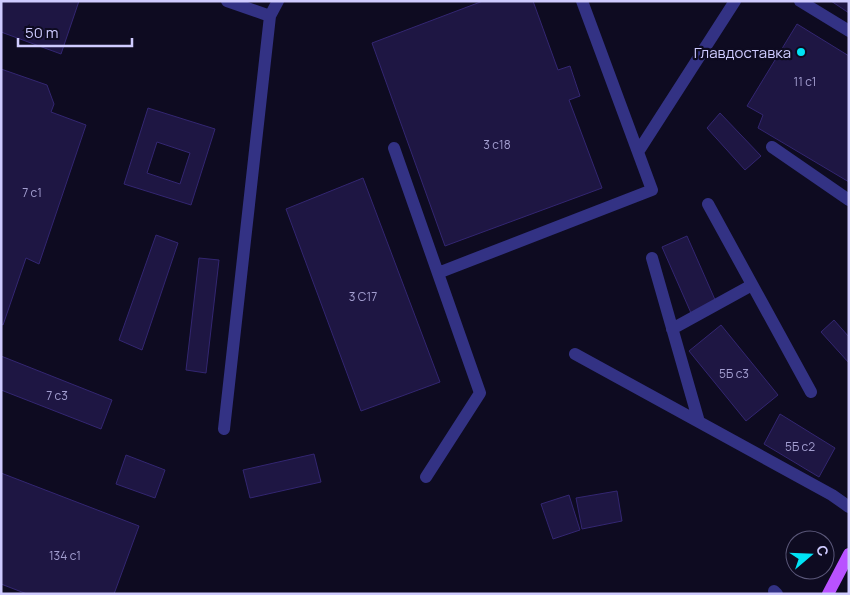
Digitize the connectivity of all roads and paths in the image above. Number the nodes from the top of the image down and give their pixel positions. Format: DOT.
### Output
graph roads {
  1 [pos="227,1"];
  2 [pos="278,1"];
  3 [pos="582,1"];
  4 [pos="735,1"];
  5 [pos="800,1"];
  6 [pos="270,16"];
  7 [pos="849,31"];
  8 [pos="772,147"];
  9 [pos="394,148"];
  10 [pos="638,152"];
  11 [pos="849,200"];
  12 [pos="708,204"];
  13 [pos="652,258"];
  14 [pos="438,273"];
  15 [pos="752,284"];
  16 [pos="672,328"];
  17 [pos="575,354"];
  18 [pos="811,392"];
  19 [pos="699,422"];
  20 [pos="224,429"];
  21 [pos="426,476"];
  22 [pos="849,506"];
  23 [pos="849,554"];
  24 [pos="828,594"];
  1 -- 6 [label="lane"];
  2 -- 6 [label="lane"];
  3 -- 10 [label="lane"];
  4 -- 10 [label="lane"];
  5 -- 7 [label="lane"];
  6 -- 20 [label="lane"];
  8 -- 11 [label="lane"];
  9 -- 14 [label="lane"];
  10 -- 14 [label="lane"];
  12 -- 15 [label="lane"];
  13 -- 16 [label="lane"];
  14 -- 21 [label="lane"];
  15 -- 16 [label="lane"];
  15 -- 18 [label="lane"];
  16 -- 19 [label="lane"];
  17 -- 19 [label="lane"];
  19 -- 22 [label="lane"];
  23 -- 24 [label="main road"];
}
